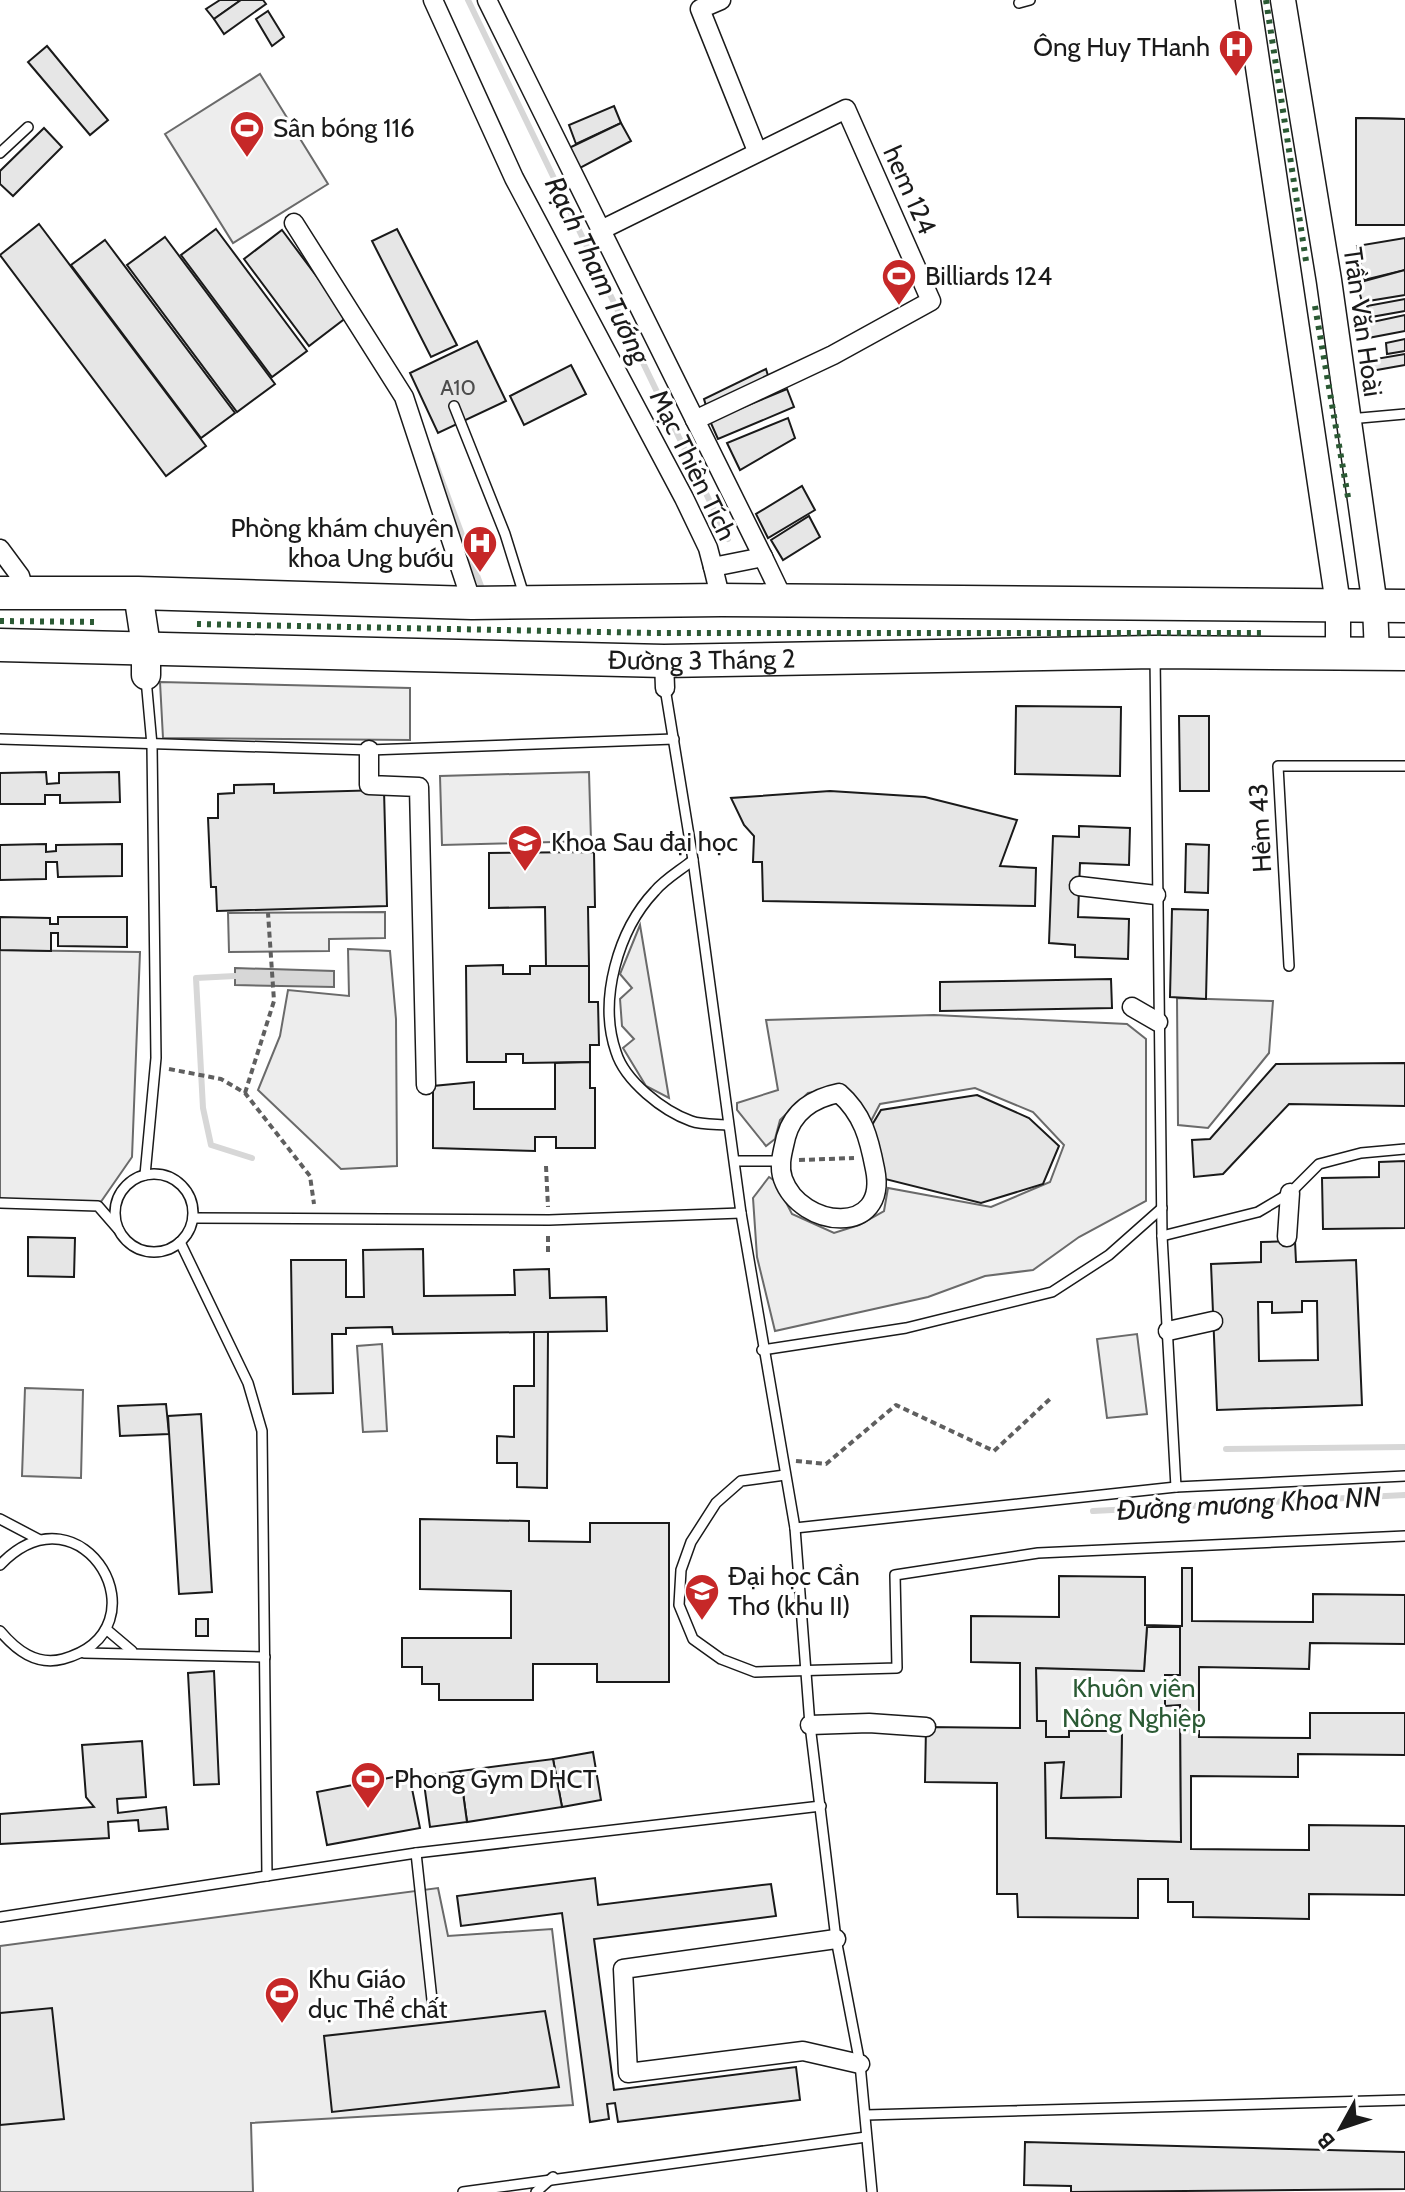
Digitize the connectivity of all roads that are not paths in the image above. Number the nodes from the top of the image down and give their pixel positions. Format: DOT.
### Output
graph roads {
  1 [pos="433,0"];
  2 [pos="721,0"];
  3 [pos="1030,0"];
  4 [pos="1248,0"];
  5 [pos="1283,0"];
  6 [pos="490,1"];
  7 [pos="1019,3"];
  8 [pos="28,127"];
  9 [pos="757,151"];
  10 [pos="0,153"];
  11 [pos="294,223"];
  12 [pos="601,230"];
  13 [pos="1329,280"];
  14 [pos="1291,286"];
  15 [pos="454,406"];
  16 [pos="1405,414"];
  17 [pos="1349,419"];
  18 [pos="695,420"];
  19 [pos="0,549"];
  20 [pos="763,557"];
  21 [pos="713,567"];
  22 [pos="13,593"];
  23 [pos="138,593"];
  24 [pos="721,600"];
  25 [pos="527,602"];
  26 [pos="472,603"];
  27 [pos="785,603"];
  28 [pos="1338,604"];
  29 [pos="1390,606"];
  30 [pos="0,645"];
  31 [pos="1155,652"];
  32 [pos="1338,652"];
  33 [pos="1391,654"];
  34 [pos="146,660"];
  35 [pos="665,674"];
  36 [pos="0,739"];
  37 [pos="674,739"];
  38 [pos="152,745"];
  39 [pos="369,750"];
  40 [pos="1405,766"];
  41 [pos="693,860"];
  42 [pos="1079,886"];
  43 [pos="1156,895"];
  44 [pos="1289,966"];
  45 [pos="1132,1007"];
  46 [pos="1158,1022"];
  47 [pos="426,1085"];
  48 [pos="728,1125"];
  49 [pos="1405,1149"];
  50 [pos="736,1161"];
  51 [pos="781,1161"];
  52 [pos="145,1175"];
  53 [pos="1290,1193"];
  54 [pos="0,1203"];
  55 [pos="1162,1208"];
  56 [pos="741,1213"];
  57 [pos="193,1218"];
  58 [pos="121,1231"];
  59 [pos="1162,1236"];
  60 [pos="1287,1237"];
  61 [pos="180,1242"];
  62 [pos="1213,1321"];
  63 [pos="1168,1331"];
  64 [pos="762,1350"];
  65 [pos="785,1475"];
  66 [pos="1405,1476"];
  67 [pos="1176,1487"];
  68 [pos="0,1519"];
  69 [pos="795,1528"];
  70 [pos="1405,1536"];
  71 [pos="38,1539"];
  72 [pos="0,1565"];
  73 [pos="106,1629"];
  74 [pos="0,1631"];
  75 [pos="132,1651"];
  76 [pos="84,1653"];
  77 [pos="265,1657"];
  78 [pos="804,1668"];
  79 [pos="810,1725"];
  80 [pos="926,1727"];
  81 [pos="821,1806"];
  82 [pos="416,1853"];
  83 [pos="267,1876"];
  84 [pos="0,1917"];
  85 [pos="836,1939"];
  86 [pos="433,2009"];
  87 [pos="860,2064"];
  88 [pos="1405,2100"];
  89 [pos="866,2115"];
  90 [pos="866,2137"];
  91 [pos="553,2177"];
  92 [pos="463,2192"];
  93 [pos="536,2192"];
  94 [pos="872,2192"];
  1 -- 21 [label="street, Mạc Thiên Tích"];
  2 -- 9 [label="street"];
  3 -- 7 [label="lane"];
  4 -- 14 [label="main road"];
  5 -- 13 [label="main road, Trần Văn Hoài"];
  6 -- 12 [label="street, Mạc Thiên Tích"];
  8 -- 10 [label="lane"];
  9 -- 12 [label="street, hem 124"];
  9 -- 18 [label="street, hem 124"];
  11 -- 26 [label="street"];
  12 -- 18 [label="street, Mạc Thiên Tích"];
  13 -- 14 [label="main road"];
  13 -- 17 [label="main road, Trần Văn Hoài"];
  14 -- 28 [label="main road"];
  15 -- 25 [label="lane"];
  16 -- 17 [label="lane"];
  17 -- 29 [label="main road, Trần Văn Hoài"];
  18 -- 20 [label="street, Mạc Thiên Tích"];
  19 -- 22 [label="street"];
  20 -- 21 [label="street, Mạc Thiên Tích"];
  20 -- 27 [label="street, Mạc Thiên Tích"];
  21 -- 24 [label="street, Mạc Thiên Tích"];
  22 -- 23 [label="highway"];
  23 -- 26 [label="highway"];
  23 -- 34 [label="main road"];
  24 -- 25 [label="highway"];
  24 -- 27 [label="highway"];
  25 -- 26 [label="highway"];
  27 -- 28 [label="highway"];
  28 -- 29 [label="highway"];
  28 -- 32 [label="main road"];
  29 -- 33 [label="main road, Trần Văn Hoài"];
  30 -- 34 [label="highway, Đường 3 Tháng 2"];
  31 -- 32 [label="highway, Đường 3 Tháng 2"];
  31 -- 35 [label="highway, Đường 3 Tháng 2"];
  31 -- 43 [label="lane"];
  32 -- 33 [label="highway, Đường 3 Tháng 2"];
  34 -- 35 [label="highway, Đường 3 Tháng 2"];
  34 -- 38 [label="lane"];
  35 -- 37 [label="lane"];
  36 -- 38 [label="lane"];
  37 -- 39 [label="lane"];
  37 -- 41 [label="lane"];
  38 -- 39 [label="lane"];
  38 -- 52 [label="lane"];
  39 -- 47 [label="street"];
  40 -- 44 [label="lane, Hẻm 43"];
  41 -- 48 [label="lane"];
  41 -- 48 [label="lane"];
  42 -- 43 [label="street"];
  43 -- 46 [label="lane"];
  45 -- 46 [label="street"];
  46 -- 55 [label="lane"];
  48 -- 50 [label="lane"];
  49 -- 53 [label="lane"];
  50 -- 51 [label="lane"];
  50 -- 56 [label="lane"];
  51 -- 51 [label="street"];
  52 -- 57 [label="lane"];
  52 -- 58 [label="lane"];
  53 -- 59 [label="lane"];
  53 -- 60 [label="street"];
  54 -- 58 [label="lane"];
  55 -- 59 [label="lane"];
  55 -- 64 [label="lane"];
  56 -- 57 [label="lane"];
  56 -- 64 [label="lane"];
  57 -- 61 [label="lane"];
  58 -- 61 [label="lane"];
  59 -- 63 [label="lane"];
  61 -- 77 [label="lane"];
  62 -- 63 [label="street"];
  63 -- 67 [label="lane"];
  64 -- 65 [label="lane"];
  65 -- 69 [label="lane"];
  65 -- 78 [label="lane"];
  66 -- 67 [label="lane"];
  67 -- 69 [label="lane"];
  68 -- 71 [label="lane"];
  69 -- 78 [label="lane"];
  70 -- 78 [label="lane"];
  71 -- 72 [label="lane"];
  71 -- 73 [label="lane"];
  73 -- 75 [label="lane"];
  73 -- 76 [label="lane"];
  74 -- 76 [label="lane"];
  75 -- 76 [label="lane"];
  75 -- 77 [label="lane"];
  77 -- 83 [label="lane"];
  78 -- 79 [label="lane"];
  79 -- 80 [label="street"];
  79 -- 81 [label="lane"];
  81 -- 82 [label="lane"];
  81 -- 85 [label="lane"];
  82 -- 83 [label="lane"];
  82 -- 86 [label="lane"];
  83 -- 84 [label="lane"];
  85 -- 87 [label="lane"];
  85 -- 87 [label="street"];
  87 -- 89 [label="lane"];
  88 -- 89 [label="lane"];
  89 -- 90 [label="lane"];
  90 -- 91 [label="lane"];
  90 -- 94 [label="lane"];
  91 -- 92 [label="lane"];
  91 -- 93 [label="lane"];
}
